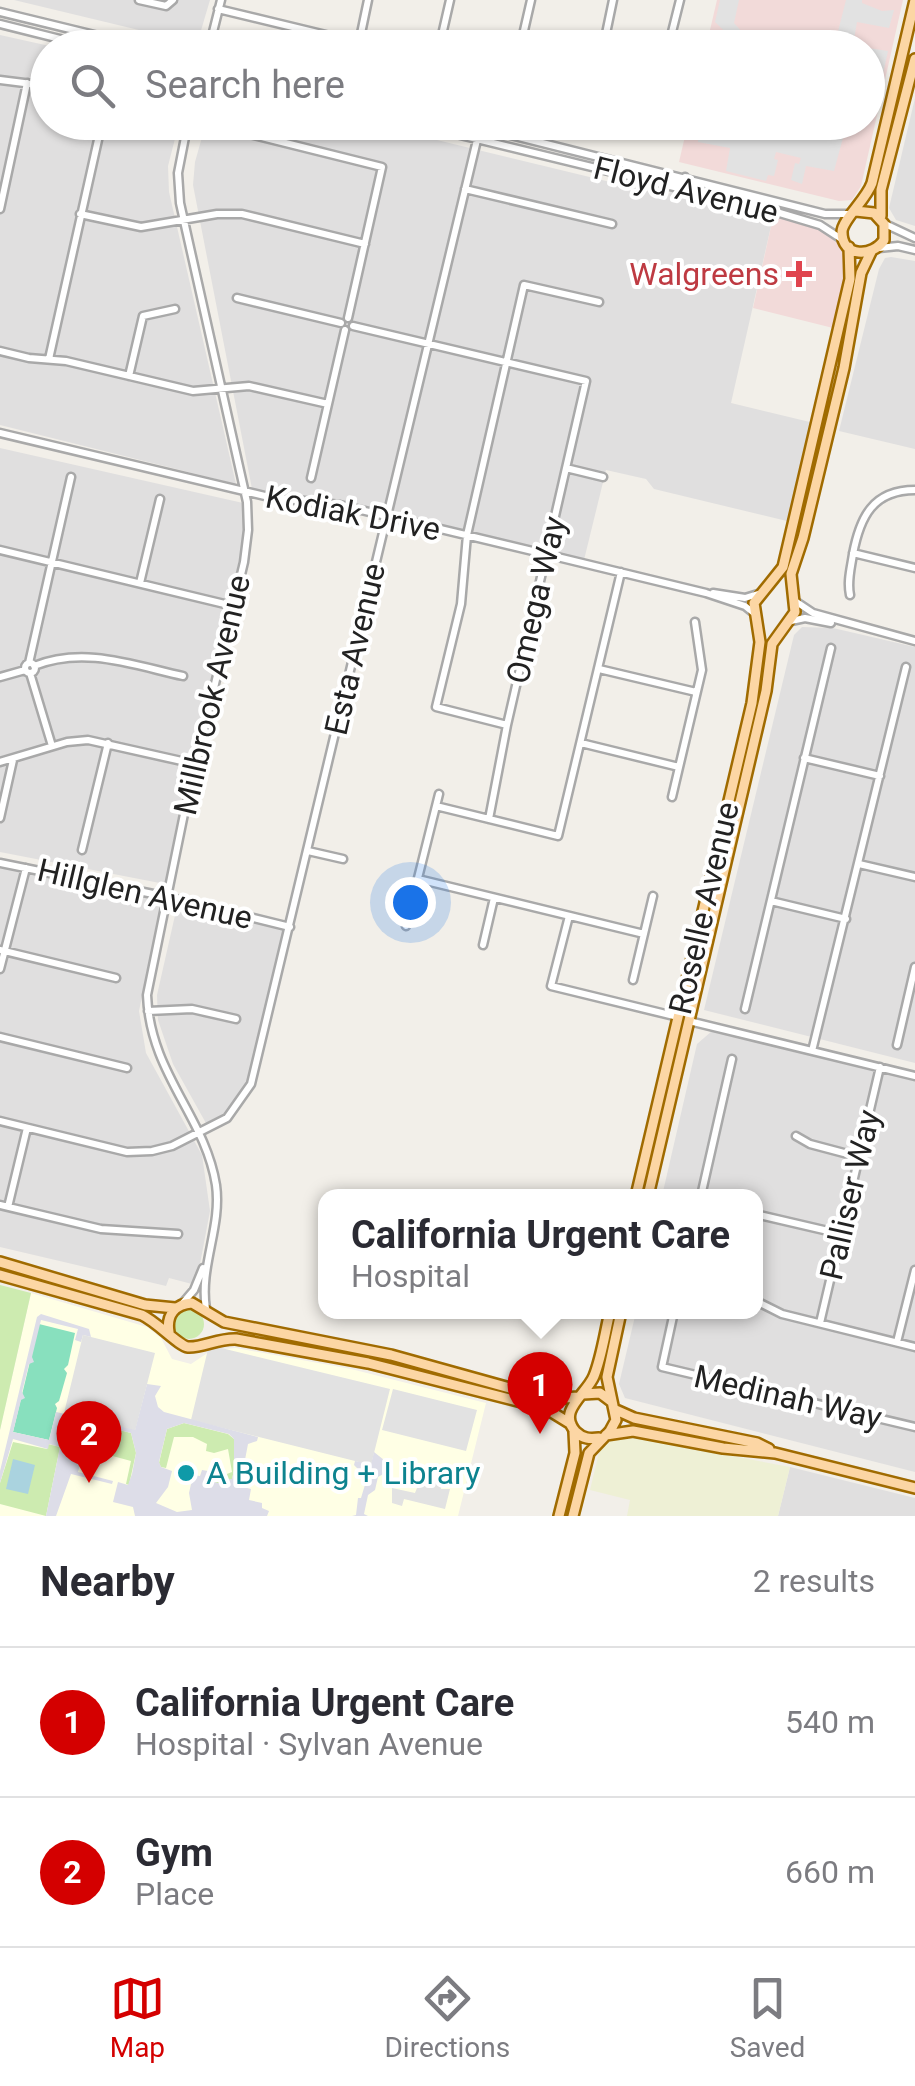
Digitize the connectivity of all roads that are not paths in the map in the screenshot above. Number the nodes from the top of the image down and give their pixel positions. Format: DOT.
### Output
graph roads {
  1 [pos="139,0"];
  2 [pos="368,0"];
  3 [pos="450,0"];
  4 [pos="531,0"];
  5 [pos="614,0"];
  6 [pos="680,0"];
  7 [pos="915,0"];
  8 [pos="171,3"];
  9 [pos="219,4"];
  10 [pos="0,12"];
  11 [pos="0,24"];
  12 [pos="74,30"];
  13 [pos="213,30"];
  14 [pos="315,30"];
  15 [pos="362,30"];
  16 [pos="443,30"];
  17 [pos="524,30"];
  18 [pos="606,30"];
  19 [pos="672,30"];
  20 [pos="30,32"];
  21 [pos="915,59"];
  22 [pos="0,80"];
  23 [pos="27,84"];
  24 [pos="30,84"];
  25 [pos="885,130"];
  26 [pos="98,140"];
  27 [pos="184,140"];
  28 [pos="275,140"];
  29 [pos="477,140"];
  30 [pos="532,140"];
  31 [pos="883,140"];
  32 [pos="0,167"];
  33 [pos="9,170"];
  34 [pos="621,174"];
  35 [pos="685,178"];
  36 [pos="465,190"];
  37 [pos="728,200"];
  38 [pos="775,201"];
  39 [pos="0,209"];
  40 [pos="853,213"];
  41 [pos="80,214"];
  42 [pos="183,220"];
  43 [pos="883,221"];
  44 [pos="612,224"];
  45 [pos="915,238"];
  46 [pos="365,244"];
  47 [pos="846,244"];
  48 [pos="874,250"];
  49 [pos="915,250"];
  50 [pos="237,298"];
  51 [pos="599,302"];
  52 [pos="175,309"];
  53 [pos="347,324"];
  54 [pos="428,344"];
  55 [pos="0,351"];
  56 [pos="49,359"];
  57 [pos="508,363"];
  58 [pos="129,376"];
  59 [pos="222,388"];
  60 [pos="328,404"];
  61 [pos="0,433"];
  62 [pos="566,468"];
  63 [pos="71,477"];
  64 [pos="602,477"];
  65 [pos="311,478"];
  66 [pos="915,490"];
  67 [pos="244,491"];
  68 [pos="160,499"];
  69 [pos="386,516"];
  70 [pos="467,536"];
  71 [pos="0,550"];
  72 [pos="854,553"];
  73 [pos="545,554"];
  74 [pos="51,562"];
  75 [pos="915,568"];
  76 [pos="621,572"];
  77 [pos="140,583"];
  78 [pos="761,591"];
  79 [pos="706,593"];
  80 [pos="850,595"];
  81 [pos="794,598"];
  82 [pos="233,606"];
  83 [pos="756,616"];
  84 [pos="696,622"];
  85 [pos="789,623"];
  86 [pos="857,627"];
  87 [pos="915,641"];
  88 [pos="831,648"];
  89 [pos="906,667"];
  90 [pos="30,668"];
  91 [pos="599,669"];
  92 [pos="0,676"];
  93 [pos="182,676"];
  94 [pos="696,692"];
  95 [pos="507,725"];
  96 [pos="108,743"];
  97 [pos="581,744"];
  98 [pos="52,746"];
  99 [pos="804,758"];
  100 [pos="13,760"];
  101 [pos="0,762"];
  102 [pos="196,764"];
  103 [pos="679,767"];
  104 [pos="880,776"];
  105 [pos="439,794"];
  106 [pos="672,798"];
  107 [pos="436,806"];
  108 [pos="0,818"];
  109 [pos="489,819"];
  110 [pos="82,850"];
  111 [pos="308,851"];
  112 [pos="343,859"];
  113 [pos="0,863"];
  114 [pos="860,864"];
  115 [pos="26,868"];
  116 [pos="915,877"];
  117 [pos="418,879"];
  118 [pos="653,896"];
  119 [pos="168,897"];
  120 [pos="494,898"];
  121 [pos="770,901"];
  122 [pos="569,916"];
  123 [pos="846,919"];
  124 [pos="406,926"];
  125 [pos="290,927"];
  126 [pos="644,934"];
  127 [pos="483,944"];
  128 [pos="3,950"];
  129 [pos="692,956"];
  130 [pos="915,967"];
  131 [pos="0,969"];
  132 [pos="116,978"];
  133 [pos="633,980"];
  134 [pos="745,1010"];
  135 [pos="148,1011"];
  136 [pos="678,1017"];
  137 [pos="236,1019"];
  138 [pos="689,1022"];
  139 [pos="0,1037"];
  140 [pos="896,1045"];
  141 [pos="812,1051"];
  142 [pos="732,1060"];
  143 [pos="880,1067"];
  144 [pos="127,1068"];
  145 [pos="915,1076"];
  146 [pos="0,1122"];
  147 [pos="27,1128"];
  148 [pos="197,1134"];
  149 [pos="796,1136"];
  150 [pos="859,1156"];
  151 [pos="638,1189"];
  152 [pos="650,1189"];
  153 [pos="703,1189"];
  154 [pos="4,1206"];
  155 [pos="763,1216"];
  156 [pos="178,1234"];
  157 [pos="841,1234"];
  158 [pos="208,1258"];
  159 [pos="0,1262"];
  160 [pos="915,1270"];
  161 [pos="0,1275"];
  162 [pos="763,1304"];
  163 [pos="178,1306"];
  164 [pos="207,1311"];
  165 [pos="608,1319"];
  166 [pos="620,1319"];
  167 [pos="672,1319"];
  168 [pos="820,1323"];
  169 [pos="169,1332"];
  170 [pos="203,1342"];
  171 [pos="898,1342"];
  172 [pos="915,1346"];
  173 [pos="580,1396"];
  174 [pos="614,1406"];
  175 [pos="572,1426"];
  176 [pos="915,1428"];
  177 [pos="604,1436"];
  178 [pos="776,1452"];
  179 [pos="915,1488"];
  180 [pos="559,1516"];
  181 [pos="572,1516"];
  1 -- 8 [label="street"];
  2 -- 15 [label="street"];
  3 -- 16 [label="street"];
  4 -- 17 [label="street"];
  5 -- 18 [label="street"];
  6 -- 19 [label="street"];
  7 -- 25 [label="main road"];
  9 -- 13 [label="street"];
  9 -- 14 [label="street"];
  10 -- 12 [label="street"];
  11 -- 20 [label="street"];
  21 -- 43 [label="main road"];
  22 -- 23 [label="street"];
  23 -- 24 [label="street"];
  23 -- 33 [label="street"];
  26 -- 41 [label="street"];
  27 -- 42 [label="street, Millbrook Avenue"];
  28 -- 46 [label="street"];
  29 -- 34 [label="street, Floyd Avenue"];
  29 -- 36 [label="street, Esta Avenue"];
  30 -- 35 [label="street, Floyd Avenue"];
  31 -- 40 [label="main road"];
  32 -- 33 [label="street"];
  33 -- 39 [label="street"];
  34 -- 35 [label="street"];
  34 -- 37 [label="street, Floyd Avenue"];
  35 -- 38 [label="street, Floyd Avenue"];
  36 -- 44 [label="street"];
  36 -- 54 [label="street, Esta Avenue"];
  37 -- 38 [label="street"];
  37 -- 47 [label="street, Floyd Avenue"];
  38 -- 40 [label="street, Floyd Avenue"];
  40 -- 43 [label="main road"];
  40 -- 47 [label="main road"];
  41 -- 42 [label="street"];
  41 -- 56 [label="street"];
  42 -- 46 [label="street"];
  42 -- 59 [label="street, Millbrook Avenue"];
  43 -- 45 [label="street"];
  43 -- 48 [label="main road"];
  46 -- 53 [label="street"];
  47 -- 48 [label="main road"];
  47 -- 78 [label="main road"];
  48 -- 49 [label="street"];
  48 -- 81 [label="main road"];
  50 -- 53 [label="street"];
  51 -- 57 [label="street"];
  52 -- 58 [label="street"];
  53 -- 54 [label="street"];
  53 -- 60 [label="street"];
  54 -- 57 [label="street"];
  54 -- 69 [label="street, Esta Avenue"];
  55 -- 56 [label="street"];
  56 -- 58 [label="street"];
  57 -- 62 [label="street, Omega Way"];
  57 -- 70 [label="street"];
  58 -- 59 [label="street"];
  59 -- 60 [label="street"];
  59 -- 67 [label="street, Millbrook Avenue"];
  60 -- 65 [label="street"];
  61 -- 67 [label="street, Kodiak Drive"];
  62 -- 64 [label="street"];
  62 -- 73 [label="street, Omega Way"];
  63 -- 74 [label="street"];
  66 -- 72 [label="street"];
  67 -- 69 [label="street, Kodiak Drive"];
  67 -- 82 [label="street, Millbrook Avenue"];
  68 -- 77 [label="street"];
  69 -- 70 [label="street, Kodiak Drive"];
  69 -- 111 [label="street, Esta Avenue"];
  70 -- 73 [label="street, Kodiak Drive"];
  70 -- 95 [label="street"];
  71 -- 74 [label="street"];
  72 -- 75 [label="street"];
  72 -- 80 [label="street"];
  73 -- 76 [label="street, Kodiak Drive"];
  73 -- 95 [label="street, Omega Way"];
  74 -- 77 [label="street"];
  74 -- 90 [label="street"];
  76 -- 79 [label="street, Kodiak Drive"];
  76 -- 91 [label="street"];
  77 -- 82 [label="street"];
  78 -- 79 [label="street, Kodiak Drive"];
  78 -- 81 [label="main road"];
  78 -- 83 [label="main road"];
  79 -- 83 [label="street, Kodiak Drive"];
  81 -- 85 [label="main road"];
  81 -- 86 [label="street"];
  82 -- 102 [label="street, Millbrook Avenue"];
  83 -- 85 [label="main road"];
  83 -- 129 [label="main road, Roselle Avenue"];
  84 -- 94 [label="street"];
  85 -- 86 [label="street"];
  85 -- 138 [label="main road, Roselle Avenue"];
  86 -- 87 [label="street"];
  88 -- 99 [label="street"];
  89 -- 104 [label="street"];
  90 -- 92 [label="street"];
  90 -- 93 [label="street"];
  90 -- 98 [label="street"];
  91 -- 94 [label="street"];
  91 -- 97 [label="street"];
  94 -- 103 [label="street"];
  95 -- 109 [label="street, Omega Way"];
  96 -- 98 [label="street"];
  96 -- 102 [label="street"];
  96 -- 110 [label="street"];
  97 -- 103 [label="street"];
  97 -- 109 [label="street"];
  98 -- 100 [label="street"];
  99 -- 104 [label="street"];
  99 -- 121 [label="street"];
  100 -- 101 [label="street"];
  100 -- 108 [label="street"];
  102 -- 119 [label="street, Millbrook Avenue"];
  103 -- 106 [label="street"];
  104 -- 114 [label="street"];
  105 -- 107 [label="street"];
  107 -- 109 [label="street"];
  107 -- 117 [label="street"];
  111 -- 112 [label="street"];
  111 -- 125 [label="street, Esta Avenue"];
  113 -- 115 [label="street, Hillglen Avenue"];
  114 -- 116 [label="street"];
  114 -- 123 [label="street"];
  115 -- 119 [label="street, Hillglen Avenue"];
  115 -- 128 [label="street"];
  117 -- 120 [label="street"];
  117 -- 124 [label="street"];
  118 -- 126 [label="street"];
  119 -- 125 [label="street, Hillglen Avenue"];
  119 -- 135 [label="street, Millbrook Avenue"];
  120 -- 122 [label="street"];
  120 -- 127 [label="street"];
  121 -- 123 [label="street"];
  121 -- 134 [label="street"];
  122 -- 126 [label="street"];
  122 -- 136 [label="street"];
  123 -- 141 [label="street"];
  125 -- 148 [label="street, Esta Avenue"];
  126 -- 133 [label="street"];
  128 -- 131 [label="street"];
  128 -- 132 [label="street"];
  129 -- 136 [label="main road, Roselle Avenue"];
  129 -- 138 [label="main road"];
  130 -- 140 [label="street"];
  135 -- 137 [label="street"];
  135 -- 148 [label="street, Millbrook Avenue"];
  136 -- 151 [label="main road, Roselle Avenue"];
  138 -- 141 [label="street"];
  138 -- 152 [label="main road, Roselle Avenue"];
  139 -- 144 [label="street"];
  141 -- 143 [label="street"];
  142 -- 153 [label="street"];
  143 -- 145 [label="street"];
  143 -- 150 [label="street, Palliser Way"];
  146 -- 147 [label="street, Esta Avenue"];
  147 -- 148 [label="street, Esta Avenue"];
  147 -- 154 [label="street"];
  148 -- 158 [label="street, Millbrook Avenue"];
  149 -- 150 [label="street"];
  150 -- 157 [label="street, Palliser Way"];
  154 -- 156 [label="street"];
  155 -- 157 [label="street"];
  157 -- 168 [label="street, Palliser Way"];
  158 -- 163 [label="street, Millbrook Avenue"];
  158 -- 164 [label="street, Millbrook Avenue"];
  159 -- 163 [label="main road"];
  160 -- 171 [label="street"];
  161 -- 169 [label="main road"];
  162 -- 168 [label="street"];
  163 -- 164 [label="main road"];
  163 -- 169 [label="main road"];
  164 -- 170 [label="main road"];
  164 -- 173 [label="main road"];
  165 -- 173 [label="main road"];
  166 -- 174 [label="main road"];
  167 -- 176 [label="street, Medinah Way"];
  168 -- 171 [label="street"];
  169 -- 170 [label="main road"];
  170 -- 175 [label="main road"];
  171 -- 172 [label="street"];
  173 -- 174 [label="main road"];
  173 -- 175 [label="main road"];
  174 -- 177 [label="main road"];
  174 -- 178 [label="main road"];
  175 -- 177 [label="main road"];
  175 -- 180 [label="main road"];
  177 -- 178 [label="main road"];
  177 -- 181 [label="main road"];
  178 -- 179 [label="main road"];
}
